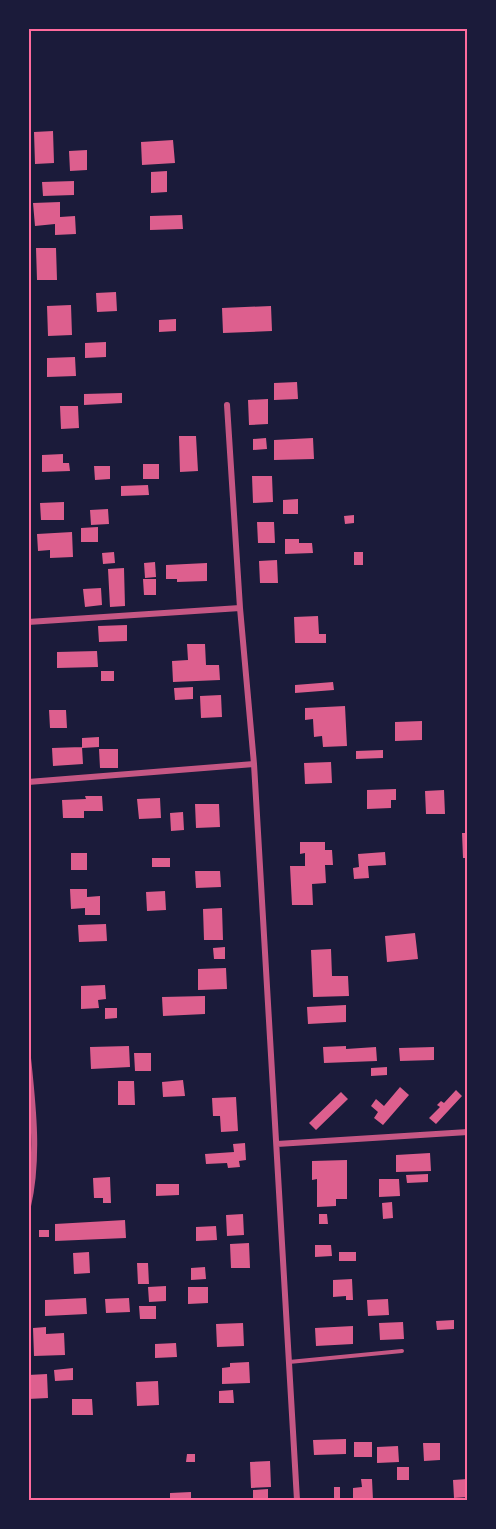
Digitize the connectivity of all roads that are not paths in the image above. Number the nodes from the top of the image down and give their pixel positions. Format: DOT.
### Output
graph roads {
  1 [pos="227,405"];
  2 [pos="240,608"];
  3 [pos="28,622"];
  4 [pos="254,764"];
  5 [pos="28,782"];
  6 [pos="28,1058"];
  7 [pos="468,1132"];
  8 [pos="277,1144"];
  9 [pos="28,1206"];
  10 [pos="402,1351"];
  11 [pos="288,1362"];
  12 [pos="297,1500"];
  1 -- 2 [label="street"];
  2 -- 3 [label="street"];
  2 -- 4 [label="street"];
  4 -- 5 [label="street"];
  4 -- 8 [label="street"];
  6 -- 9 [label="street"];
  7 -- 8 [label="street"];
  8 -- 11 [label="street"];
  10 -- 11 [label="lane"];
  11 -- 12 [label="street"];
}
